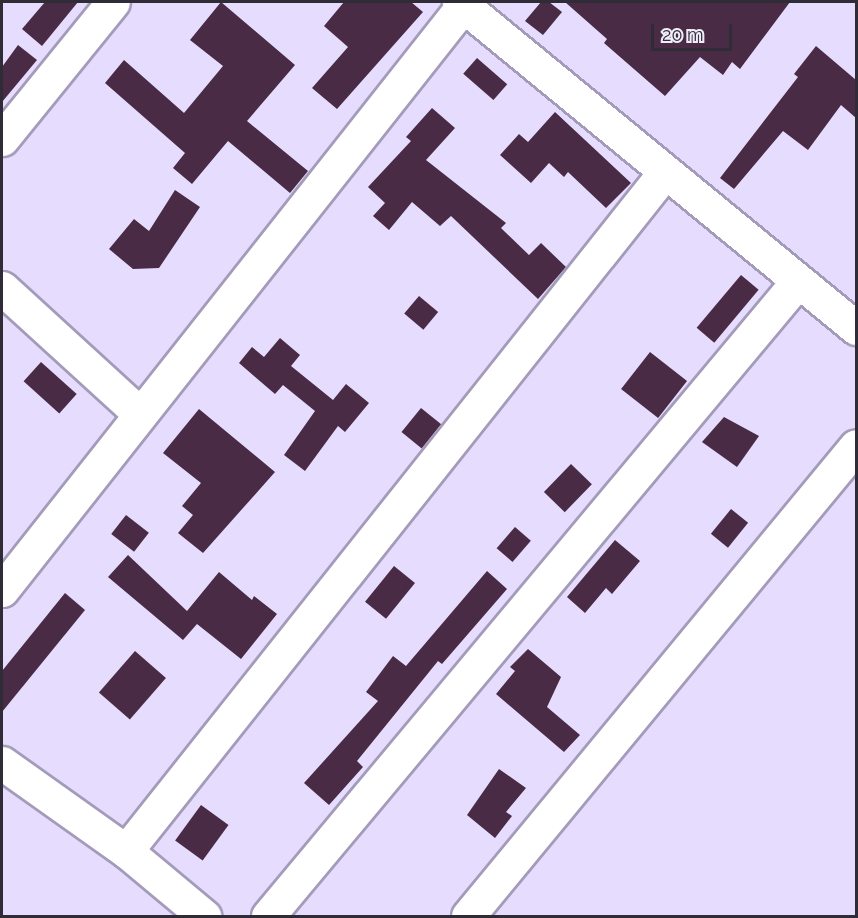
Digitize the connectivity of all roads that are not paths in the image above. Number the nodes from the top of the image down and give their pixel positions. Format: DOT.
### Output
graph roads {
  1 [pos="113,2"];
  2 [pos="462,3"];
  3 [pos="2,139"];
  4 [pos="665,172"];
  5 [pos="798,281"];
  6 [pos="2,288"];
  7 [pos="856,328"];
  8 [pos="138,412"];
  9 [pos="856,446"];
  10 [pos="2,590"];
  11 [pos="2,763"];
  12 [pos="126,851"];
  13 [pos="204,916"];
  14 [pos="268,916"];
  15 [pos="468,916"];
  1 -- 3 [label="street"];
  2 -- 4 [label="street"];
  2 -- 8 [label="street"];
  4 -- 5 [label="street"];
  4 -- 12 [label="street"];
  5 -- 7 [label="street"];
  5 -- 14 [label="street"];
  6 -- 8 [label="street"];
  8 -- 10 [label="street"];
  9 -- 15 [label="street"];
  11 -- 12 [label="street"];
  12 -- 13 [label="street"];
}
